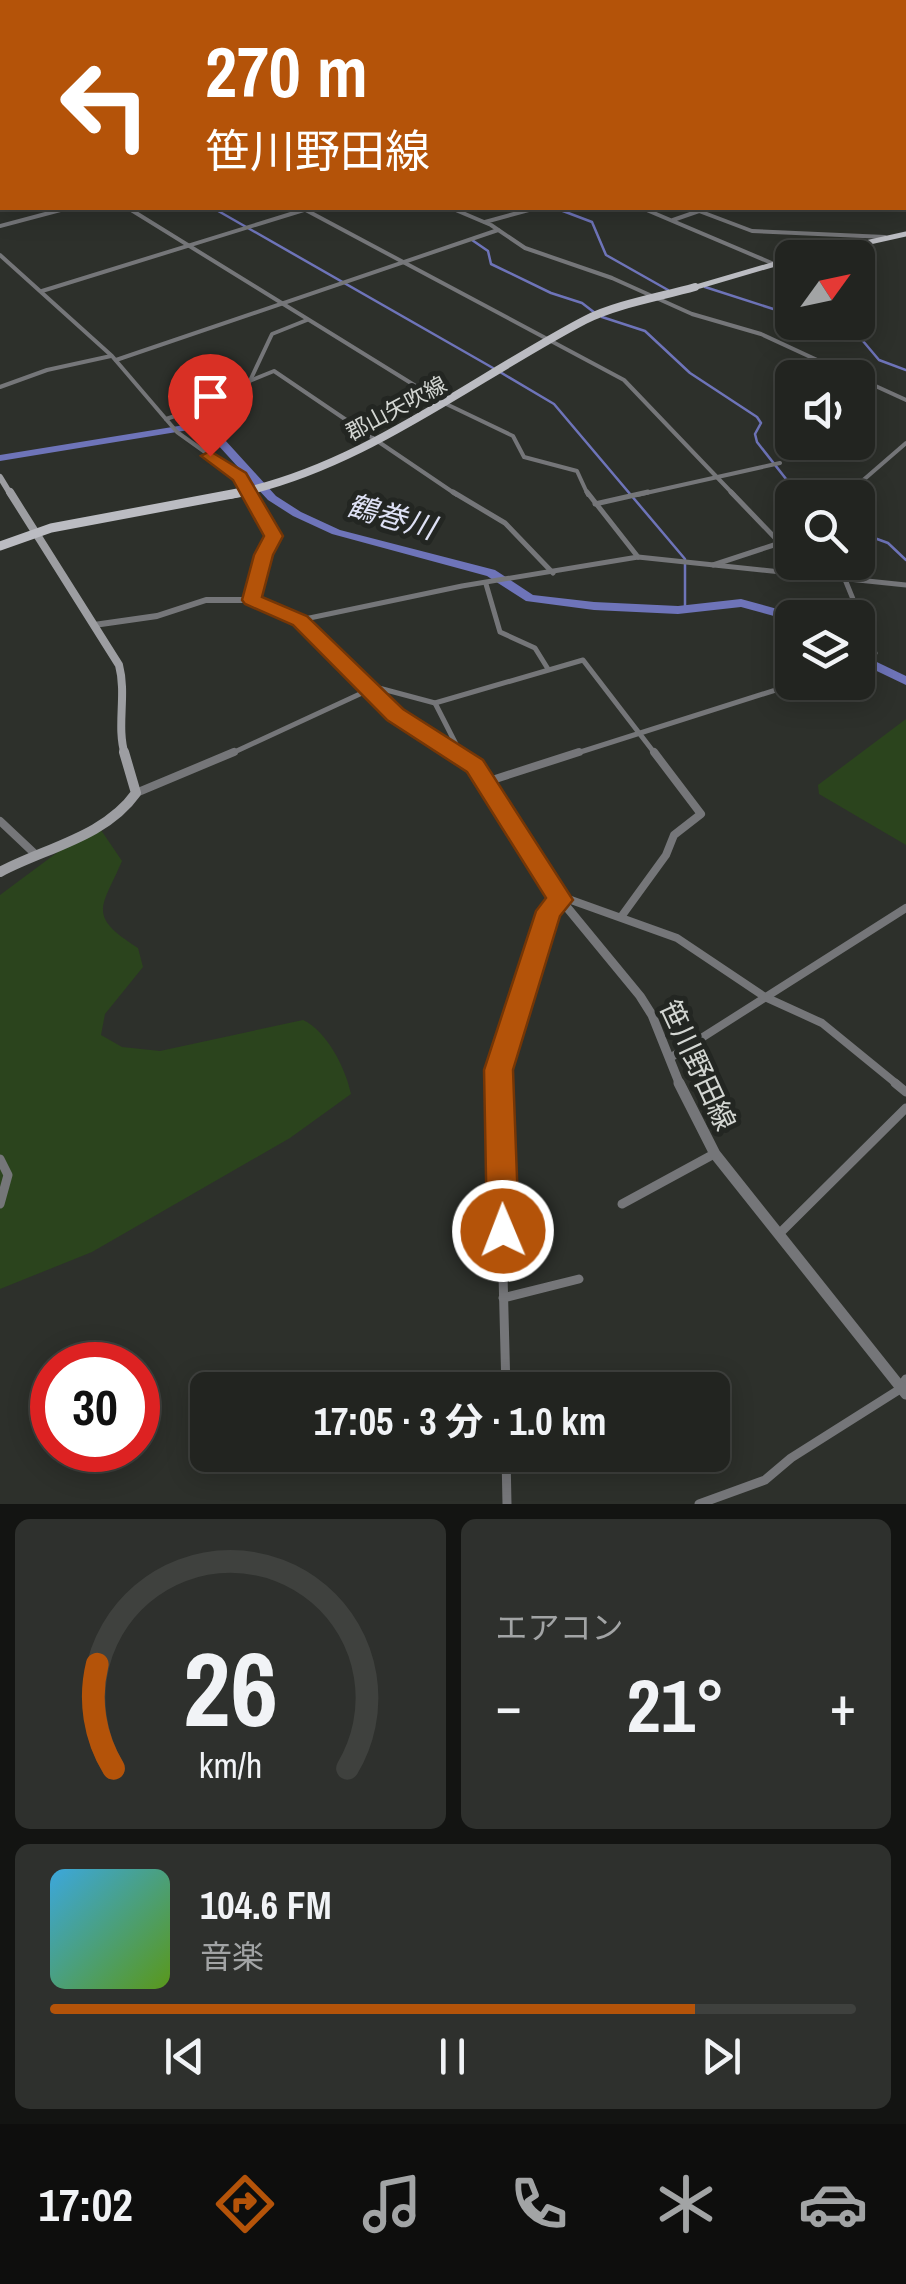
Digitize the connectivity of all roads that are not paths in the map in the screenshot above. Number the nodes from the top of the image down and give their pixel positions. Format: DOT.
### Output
graph roads {
  1 [pos="60,210"];
  2 [pos="133,210"];
  3 [pos="300,210"];
  4 [pos="310,210"];
  5 [pos="456,210"];
  6 [pos="529,210"];
  7 [pos="647,210"];
  8 [pos="673,220"];
  9 [pos="484,222"];
  10 [pos="0,226"];
  11 [pos="498,230"];
  12 [pos="906,234"];
  13 [pos="886,236"];
  14 [pos="870,240"];
  15 [pos="189,246"];
  16 [pos="0,255"];
  17 [pos="402,261"];
  18 [pos="774,264"];
  19 [pos="41,292"];
  20 [pos="655,297"];
  21 [pos="281,303"];
  22 [pos="308,320"];
  23 [pos="550,340"];
  24 [pos="114,358"];
  25 [pos="818,360"];
  26 [pos="252,380"];
  27 [pos="0,386"];
  28 [pos="875,386"];
  29 [pos="906,400"];
  30 [pos="444,403"];
  31 [pos="169,421"];
  32 [pos="374,442"];
  33 [pos="906,443"];
  34 [pos="780,463"];
  35 [pos="715,477"];
  36 [pos="863,480"];
  37 [pos="1,482"];
  38 [pos="253,489"];
  39 [pos="594,504"];
  40 [pos="35,533"];
  41 [pos="775,539"];
  42 [pos="775,544"];
  43 [pos="0,546"];
  44 [pos="638,557"];
  45 [pos="713,565"];
  46 [pos="775,573"];
  47 [pos="554,574"];
  48 [pos="844,580"];
  49 [pos="870,580"];
  50 [pos="486,584"];
  51 [pos="906,585"];
  52 [pos="252,600"];
  53 [pos="300,620"];
  54 [pos="94,625"];
  55 [pos="876,654"];
  56 [pos="548,669"];
  57 [pos="369,689"];
  58 [pos="775,690"];
  59 [pos="435,704"];
  60 [pos="639,733"];
  61 [pos="461,754"];
  62 [pos="486,782"];
  63 [pos="136,793"];
  64 [pos="0,820"];
  65 [pos="34,853"];
  66 [pos="0,872"];
  67 [pos="560,900"];
  68 [pos="906,908"];
  69 [pos="621,917"];
  70 [pos="765,997"];
  71 [pos="670,1058"];
  72 [pos="906,1092"];
  73 [pos="906,1108"];
  74 [pos="715,1154"];
  75 [pos="0,1158"];
  76 [pos="0,1204"];
  77 [pos="622,1204"];
  78 [pos="778,1234"];
  79 [pos="578,1279"];
  80 [pos="503,1298"];
  81 [pos="505,1372"];
  82 [pos="904,1386"];
  83 [pos="506,1472"];
  84 [pos="507,1504"];
  85 [pos="699,1504"];
  1 -- 10 [label="street"];
  2 -- 15 [label="street"];
  3 -- 15 [label="street"];
  4 -- 17 [label="street"];
  5 -- 9 [label="street"];
  6 -- 9 [label="street"];
  7 -- 8 [label="street"];
  8 -- 13 [label="street"];
  8 -- 18 [label="street"];
  9 -- 11 [label="street"];
  11 -- 17 [label="street"];
  11 -- 20 [label="street"];
  12 -- 13 [label="main road, 郡山矢吹線"];
  13 -- 14 [label="main road, 郡山矢吹線"];
  15 -- 19 [label="street"];
  15 -- 21 [label="street"];
  16 -- 19 [label="street"];
  17 -- 21 [label="street"];
  17 -- 23 [label="street"];
  18 -- 20 [label="main road, 郡山矢吹線"];
  19 -- 24 [label="street"];
  20 -- 23 [label="main road, 郡山矢吹線"];
  20 -- 25 [label="street"];
  21 -- 22 [label="street"];
  21 -- 24 [label="street"];
  22 -- 26 [label="street"];
  22 -- 30 [label="street"];
  23 -- 30 [label="main road, 郡山矢吹線"];
  23 -- 35 [label="street"];
  24 -- 27 [label="street"];
  24 -- 31 [label="street"];
  26 -- 31 [label="street"];
  26 -- 32 [label="street"];
  28 -- 29 [label="street"];
  30 -- 32 [label="main road, 郡山矢吹線"];
  30 -- 39 [label="street"];
  31 -- 38 [label="street"];
  32 -- 38 [label="main road, 郡山矢吹線"];
  32 -- 47 [label="street"];
  33 -- 36 [label="street"];
  34 -- 35 [label="street"];
  35 -- 39 [label="street"];
  35 -- 41 [label="street"];
  37 -- 40 [label="main road"];
  38 -- 40 [label="main road, 郡山矢吹線"];
  38 -- 52 [label="street"];
  39 -- 44 [label="street"];
  40 -- 43 [label="main road, 郡山矢吹線"];
  40 -- 54 [label="main road"];
  42 -- 45 [label="street"];
  44 -- 45 [label="street"];
  44 -- 47 [label="street"];
  45 -- 46 [label="street"];
  47 -- 50 [label="street"];
  48 -- 55 [label="street"];
  49 -- 51 [label="street"];
  50 -- 53 [label="street"];
  50 -- 56 [label="street"];
  52 -- 53 [label="street, 笹川野田線"];
  52 -- 54 [label="street, 笹川野田線"];
  53 -- 57 [label="street, 笹川野田線"];
  54 -- 63 [label="main road"];
  56 -- 59 [label="street"];
  56 -- 60 [label="street"];
  57 -- 59 [label="street"];
  57 -- 61 [label="street, 笹川野田線"];
  57 -- 63 [label="street"];
  58 -- 60 [label="street"];
  59 -- 61 [label="street"];
  60 -- 62 [label="street"];
  60 -- 69 [label="street"];
  61 -- 62 [label="street, 笹川野田線"];
  62 -- 67 [label="street, 笹川野田線"];
  63 -- 65 [label="main road"];
  64 -- 65 [label="street"];
  65 -- 66 [label="main road"];
  67 -- 69 [label="street"];
  67 -- 71 [label="street, 笹川野田線"];
  67 -- 80 [label="street"];
  68 -- 70 [label="street"];
  69 -- 70 [label="street"];
  70 -- 71 [label="street"];
  70 -- 72 [label="street"];
  71 -- 74 [label="street, 笹川野田線"];
  73 -- 78 [label="street"];
  74 -- 77 [label="street"];
  74 -- 78 [label="street, 笹川野田線"];
  75 -- 76 [label="street"];
  78 -- 82 [label="street, 笹川野田線"];
  79 -- 80 [label="street"];
  80 -- 81 [label="street"];
  82 -- 85 [label="street"];
  83 -- 84 [label="street"];
}
